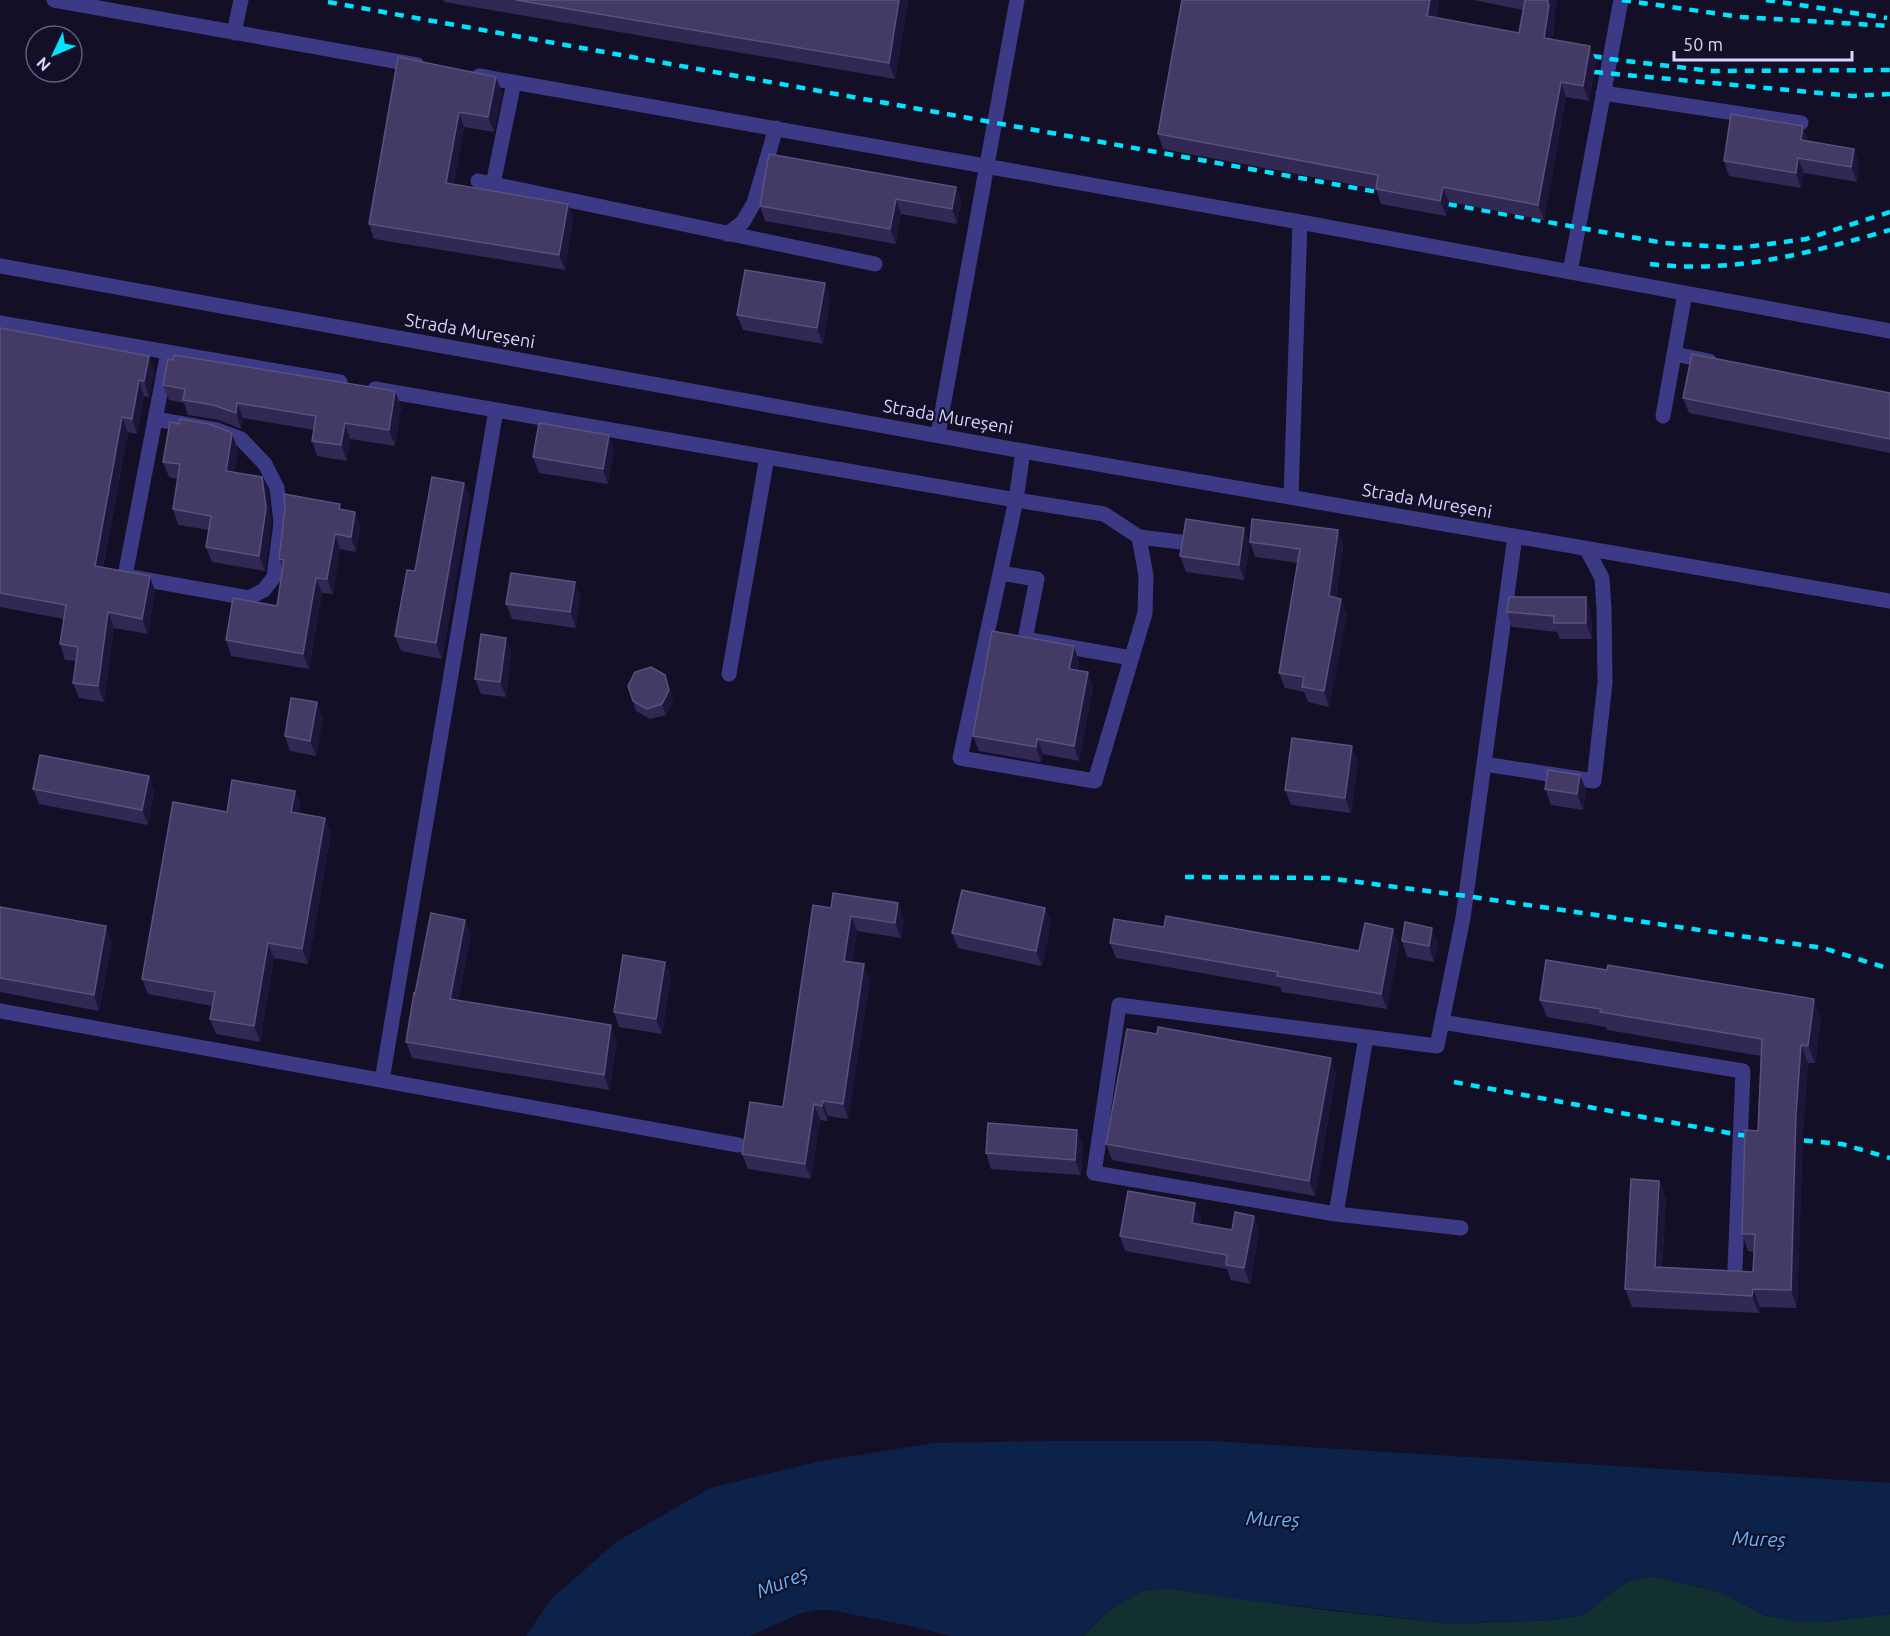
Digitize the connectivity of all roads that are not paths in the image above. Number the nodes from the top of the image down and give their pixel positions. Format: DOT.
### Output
graph roads {
  1 [pos="54,0"];
  2 [pos="241,0"];
  3 [pos="1017,0"];
  4 [pos="1621,0"];
  5 [pos="234,33"];
  6 [pos="432,68"];
  7 [pos="467,74"];
  8 [pos="514,82"];
  9 [pos="1603,93"];
  10 [pos="1801,123"];
  11 [pos="776,128"];
  12 [pos="987,166"];
  13 [pos="1300,222"];
  14 [pos="727,234"];
  15 [pos="875,264"];
  16 [pos="0,266"];
  17 [pos="1570,272"];
  18 [pos="1685,293"];
  19 [pos="0,323"];
  20 [pos="1890,331"];
  21 [pos="168,352"];
  22 [pos="1674,354"];
  23 [pos="1720,363"];
  24 [pos="496,410"];
  25 [pos="1663,416"];
  26 [pos="155,419"];
  27 [pos="938,434"];
  28 [pos="1023,451"];
  29 [pos="768,457"];
  30 [pos="1291,497"];
  31 [pos="1016,500"];
  32 [pos="1515,536"];
  33 [pos="1139,537"];
  34 [pos="1181,542"];
  35 [pos="1586,548"];
  36 [pos="1000,573"];
  37 [pos="1890,601"];
  38 [pos="1131,658"];
  39 [pos="729,674"];
  40 [pos="1484,764"];
  41 [pos="0,1011"];
  42 [pos="1442,1022"];
  43 [pos="1366,1037"];
  44 [pos="382,1080"];
  45 [pos="738,1145"];
  46 [pos="1336,1214"];
  47 [pos="1461,1228"];
  48 [pos="1736,1268"];
  1 -- 5 [label="street"];
  2 -- 5 [label="street"];
  3 -- 12 [label="street"];
  4 -- 9 [label="street"];
  5 -- 6 [label="street"];
  7 -- 8 [label="street"];
  8 -- 11 [label="street"];
  8 -- 14 [label="street"];
  9 -- 10 [label="street"];
  9 -- 17 [label="street"];
  11 -- 12 [label="street"];
  11 -- 14 [label="street"];
  12 -- 13 [label="street"];
  12 -- 27 [label="street"];
  13 -- 17 [label="street"];
  13 -- 30 [label="street"];
  14 -- 15 [label="street"];
  16 -- 27 [label="street, Strada Mureșeni"];
  17 -- 18 [label="street"];
  18 -- 20 [label="street"];
  18 -- 22 [label="street"];
  19 -- 21 [label="street"];
  21 -- 24 [label="street"];
  21 -- 26 [label="street"];
  22 -- 23 [label="street"];
  22 -- 25 [label="street"];
  24 -- 29 [label="street"];
  24 -- 44 [label="street"];
  26 -- 26 [label="street"];
  27 -- 28 [label="street, Strada Mureșeni"];
  28 -- 30 [label="street, Strada Mureșeni"];
  28 -- 31 [label="street"];
  29 -- 31 [label="street"];
  29 -- 39 [label="street"];
  30 -- 32 [label="street, Strada Mureșeni"];
  31 -- 33 [label="street"];
  31 -- 36 [label="street"];
  32 -- 35 [label="street, Strada Mureșeni"];
  32 -- 40 [label="street"];
  33 -- 34 [label="street"];
  33 -- 38 [label="street"];
  35 -- 37 [label="street, Strada Mureșeni"];
  35 -- 40 [label="street"];
  36 -- 38 [label="street"];
  36 -- 38 [label="street"];
  40 -- 42 [label="street"];
  41 -- 44 [label="street"];
  42 -- 43 [label="street"];
  42 -- 48 [label="street"];
  43 -- 46 [label="street"];
  43 -- 46 [label="street"];
  44 -- 45 [label="street"];
  46 -- 47 [label="street"];
}
